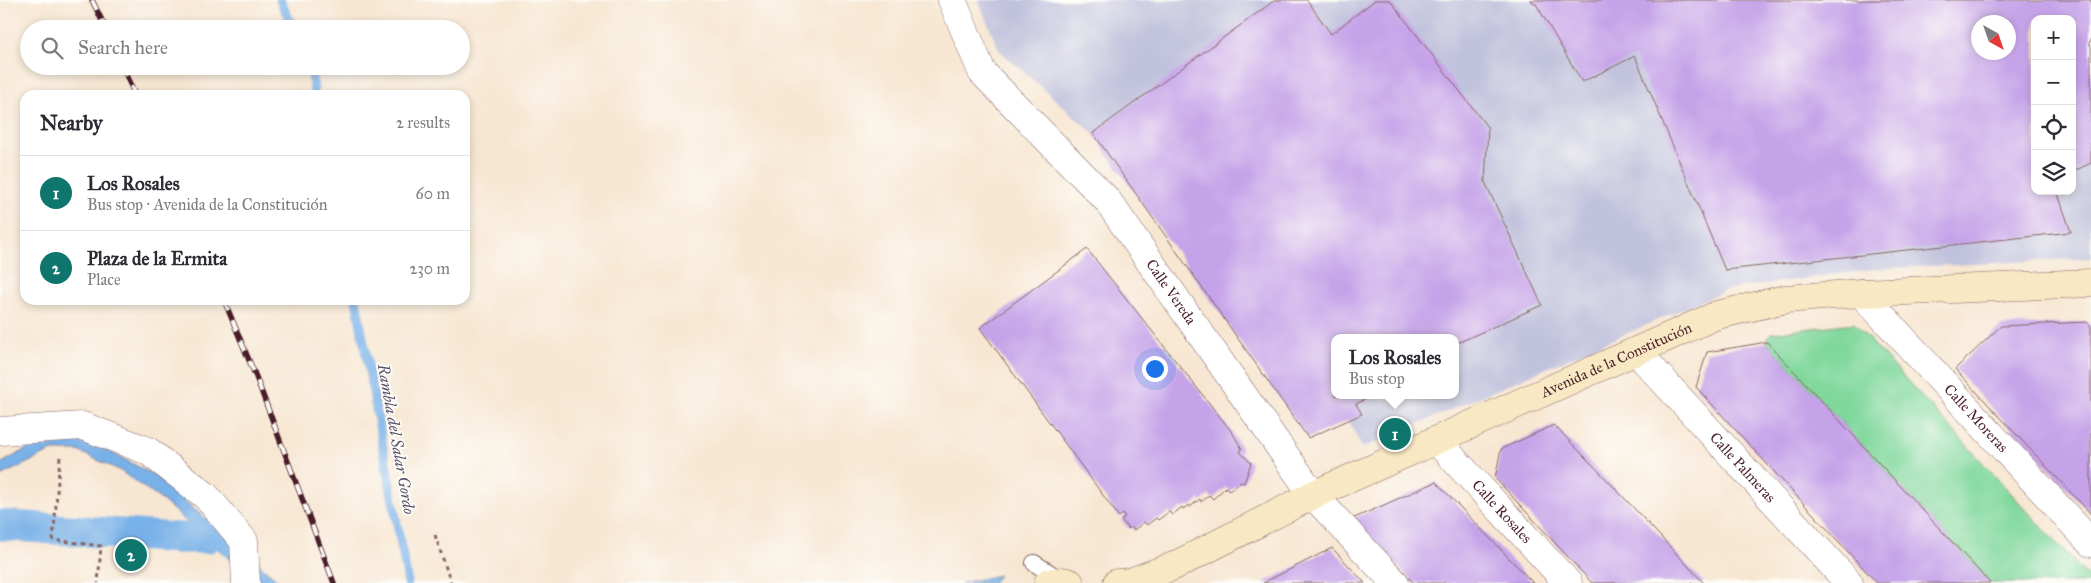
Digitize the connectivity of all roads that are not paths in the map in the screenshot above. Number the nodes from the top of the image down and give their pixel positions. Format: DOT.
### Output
graph roads {
  1 [pos="952,0"];
  2 [pos="2091,283"];
  3 [pos="1861,293"];
  4 [pos="1636,351"];
  5 [pos="0,431"];
  6 [pos="1437,441"];
  7 [pos="1313,495"];
  8 [pos="2091,543"];
  9 [pos="1166,575"];
  10 [pos="246,583"];
  11 [pos="1117,583"];
  12 [pos="1395,583"];
  13 [pos="1568,583"];
  14 [pos="1849,583"];
  1 -- 7 [label="street, Calle Vereda"];
  2 -- 3 [label="main road, Avenida de la Constitución"];
  3 -- 4 [label="main road, Avenida de la Constitución"];
  3 -- 8 [label="street, Calle Moreras"];
  4 -- 6 [label="main road, Avenida de la Constitución"];
  4 -- 14 [label="street, Calle Palmeras"];
  5 -- 10 [label="street"];
  6 -- 7 [label="main road, Avenida de la Constitución"];
  6 -- 13 [label="street, Calle Rosales"];
  7 -- 9 [label="main road, Avenida de la Constitución"];
  7 -- 12 [label="street, Calle Vereda"];
  9 -- 11 [label="main road, Avenida de la Constitución"];
}
